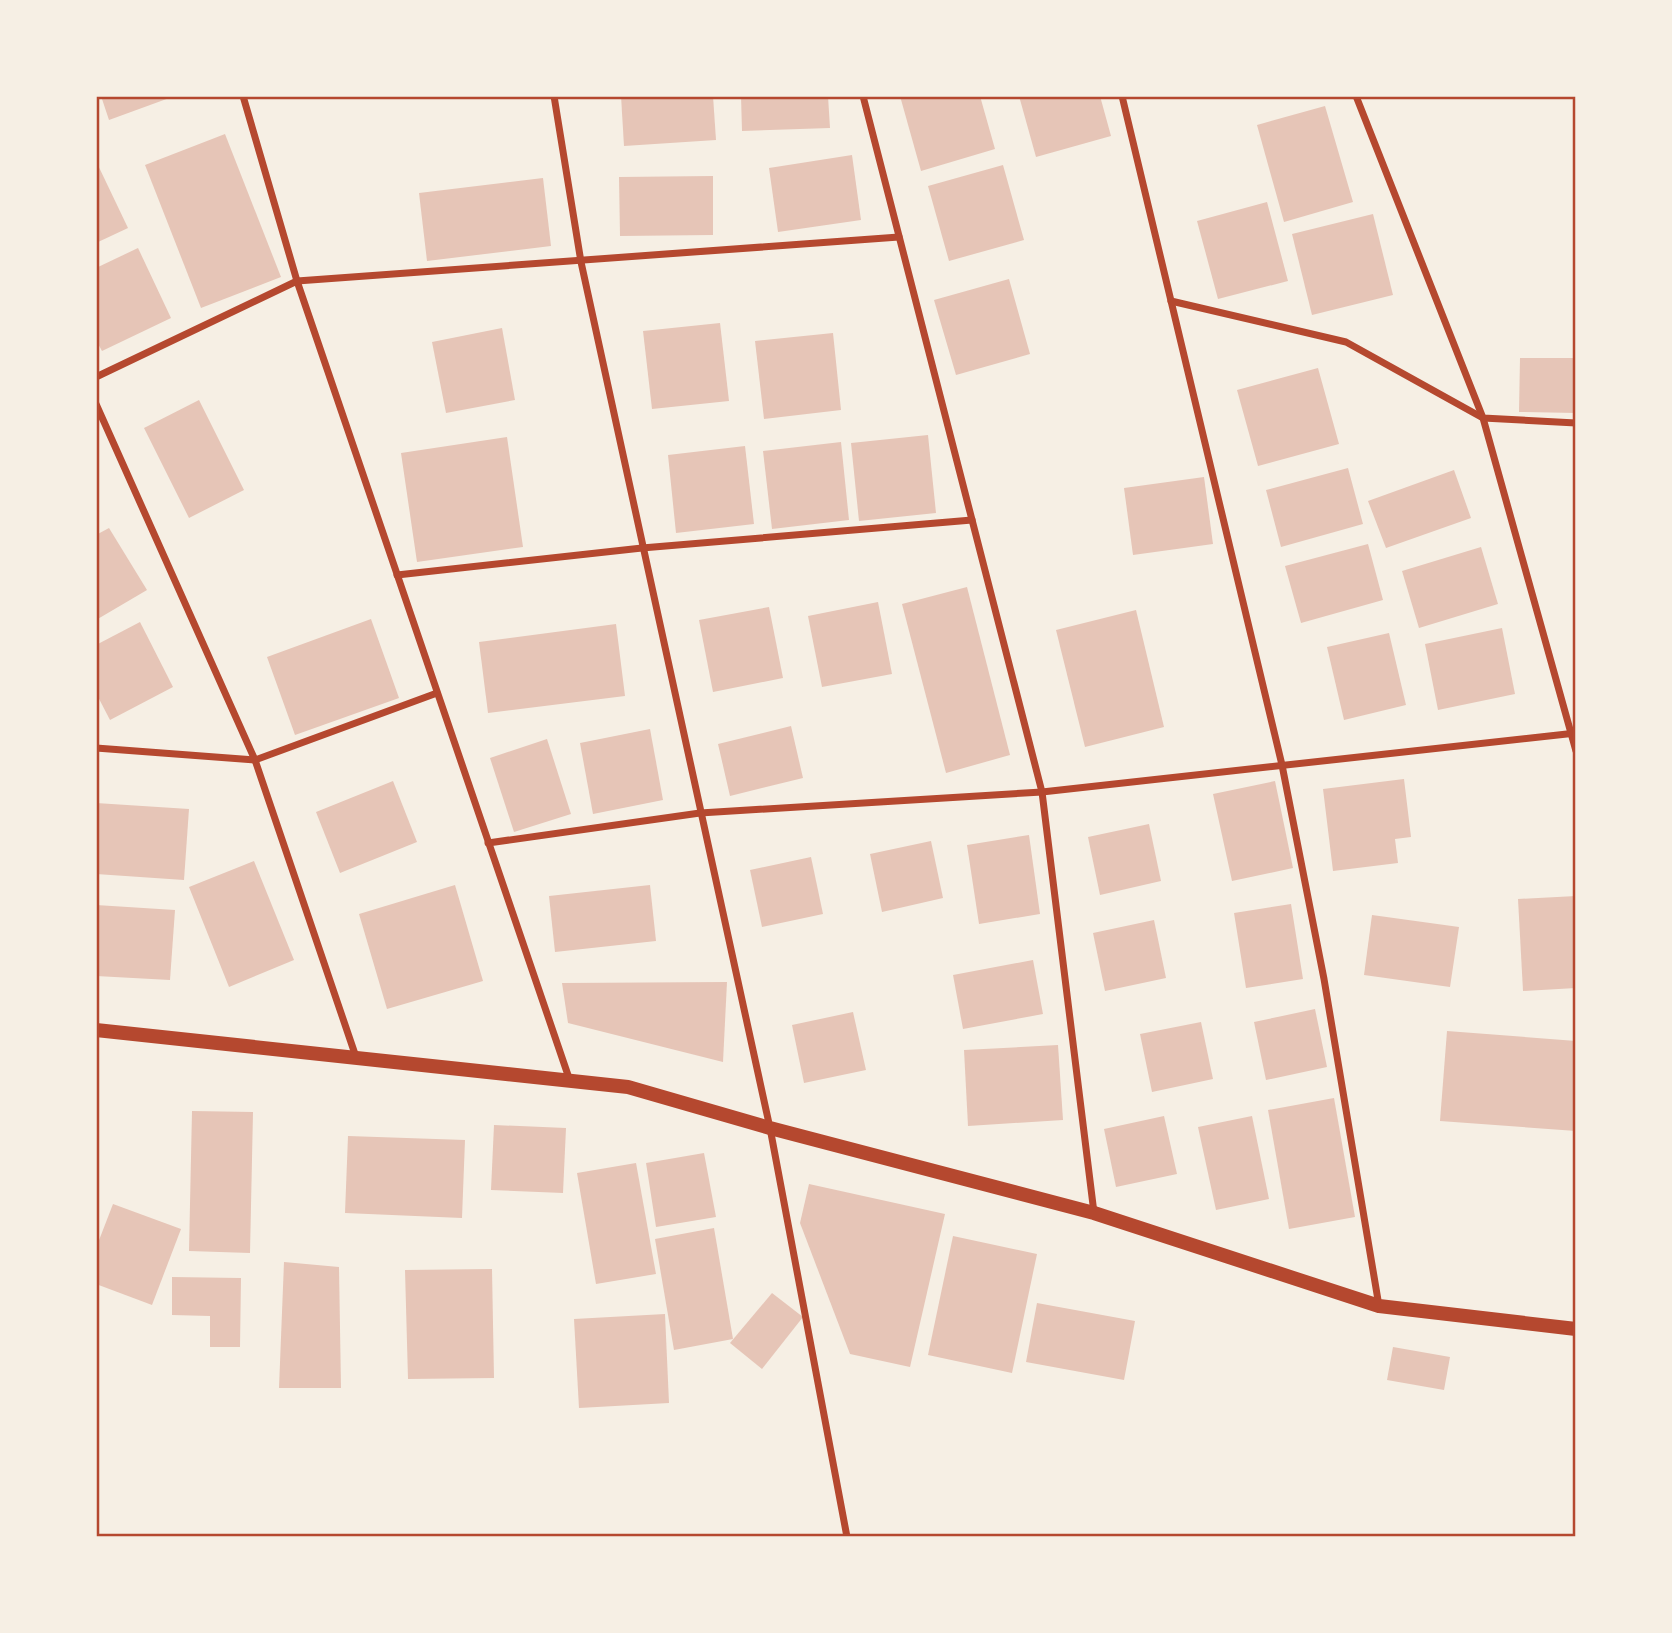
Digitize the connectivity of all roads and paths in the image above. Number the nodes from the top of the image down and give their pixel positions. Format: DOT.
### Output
graph roads {
  1 [pos="243,96"];
  2 [pos="554,96"];
  3 [pos="863,96"];
  4 [pos="1122,96"];
  5 [pos="1356,96"];
  6 [pos="899,237"];
  7 [pos="581,262"];
  8 [pos="297,281"];
  9 [pos="1171,301"];
  10 [pos="96,377"];
  11 [pos="96,404"];
  12 [pos="1483,418"];
  13 [pos="1576,423"];
  14 [pos="972,520"];
  15 [pos="642,548"];
  16 [pos="397,575"];
  17 [pos="437,693"];
  18 [pos="1573,733"];
  19 [pos="96,748"];
  20 [pos="1576,751"];
  21 [pos="256,760"];
  22 [pos="1282,765"];
  23 [pos="1042,792"];
  24 [pos="700,814"];
  25 [pos="488,843"];
  26 [pos="96,1030"];
  27 [pos="356,1058"];
  28 [pos="570,1080"];
  29 [pos="770,1128"];
  30 [pos="1094,1213"];
  31 [pos="1378,1306"];
  32 [pos="1576,1329"];
  33 [pos="847,1537"];
  1 -- 8 [label="street"];
  2 -- 7 [label="street"];
  3 -- 6 [label="street"];
  4 -- 9 [label="street"];
  5 -- 12 [label="street"];
  6 -- 7 [label="street"];
  6 -- 14 [label="street"];
  7 -- 8 [label="street"];
  7 -- 15 [label="street"];
  8 -- 10 [label="street"];
  8 -- 16 [label="street"];
  9 -- 12 [label="street"];
  9 -- 22 [label="street"];
  11 -- 21 [label="street"];
  12 -- 13 [label="street"];
  12 -- 18 [label="street"];
  14 -- 15 [label="street"];
  14 -- 23 [label="street"];
  15 -- 16 [label="street"];
  15 -- 24 [label="street"];
  16 -- 17 [label="street"];
  17 -- 21 [label="street"];
  17 -- 25 [label="street"];
  18 -- 20 [label="street"];
  18 -- 22 [label="street"];
  19 -- 21 [label="street"];
  21 -- 27 [label="street"];
  22 -- 23 [label="street"];
  22 -- 31 [label="street"];
  23 -- 24 [label="street"];
  23 -- 30 [label="street"];
  24 -- 25 [label="street"];
  24 -- 29 [label="street"];
  25 -- 28 [label="street"];
  26 -- 27 [label="main road"];
  27 -- 28 [label="main road"];
  28 -- 29 [label="main road"];
  29 -- 30 [label="main road"];
  29 -- 33 [label="street"];
  30 -- 31 [label="main road"];
  31 -- 32 [label="main road"];
}
